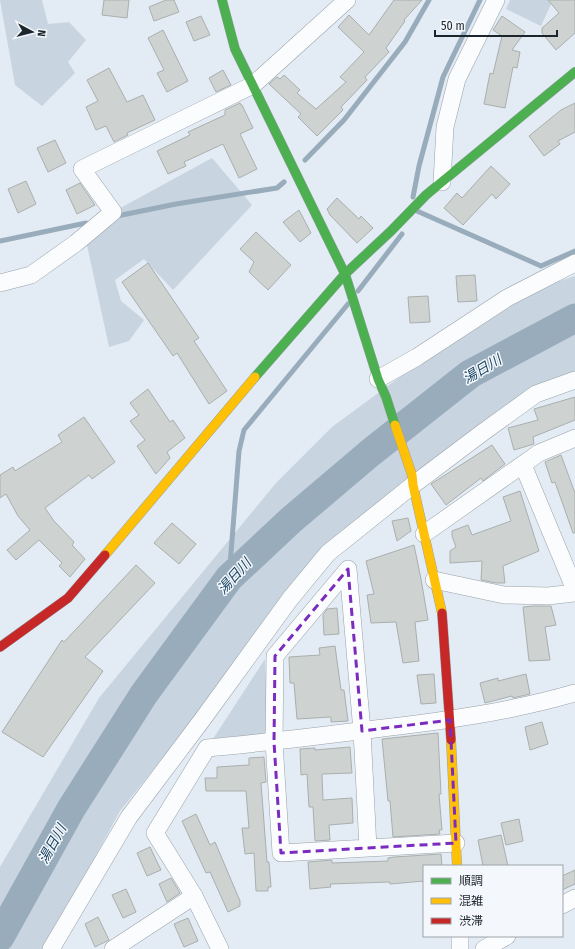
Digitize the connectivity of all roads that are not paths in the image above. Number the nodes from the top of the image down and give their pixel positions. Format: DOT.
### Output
graph roads {
  1 [pos="222,0"];
  2 [pos="347,0"];
  3 [pos="496,0"];
  4 [pos="575,72"];
  5 [pos="253,85"];
  6 [pos="442,182"];
  7 [pos="575,263"];
  8 [pos="345,274"];
  9 [pos="0,282"];
  10 [pos="378,379"];
  11 [pos="575,380"];
  12 [pos="575,438"];
  13 [pos="523,465"];
  14 [pos="413,480"];
  15 [pos="424,534"];
  16 [pos="434,580"];
  17 [pos="575,592"];
  18 [pos="0,647"];
  19 [pos="575,693"];
  20 [pos="450,720"];
  21 [pos="362,731"];
  22 [pos="274,742"];
  23 [pos="456,843"];
  24 [pos="368,848"];
  25 [pos="456,865"];
  26 [pos="194,896"];
  27 [pos="575,898"];
  28 [pos="563,904"];
  29 [pos="460,937"];
  30 [pos="505,937"];
  31 [pos="51,949"];
  32 [pos="113,949"];
  33 [pos="220,949"];
  34 [pos="460,949"];
  35 [pos="484,949"];
  1 -- 5 [label="street"];
  2 -- 5 [label="street"];
  3 -- 6 [label="street"];
  4 -- 6 [label="street"];
  5 -- 8 [label="street"];
  5 -- 9 [label="street"];
  6 -- 8 [label="street"];
  7 -- 10 [label="street"];
  8 -- 10 [label="street"];
  8 -- 18 [label="street"];
  10 -- 14 [label="street"];
  11 -- 14 [label="street"];
  12 -- 13 [label="street"];
  13 -- 15 [label="street"];
  13 -- 17 [label="street"];
  14 -- 15 [label="street"];
  14 -- 31 [label="street"];
  15 -- 16 [label="street"];
  16 -- 17 [label="street"];
  16 -- 20 [label="street"];
  19 -- 20 [label="street"];
  20 -- 21 [label="street"];
  20 -- 23 [label="street"];
  21 -- 22 [label="street"];
  21 -- 22 [label="street"];
  21 -- 24 [label="street"];
  22 -- 24 [label="street"];
  22 -- 26 [label="street"];
  23 -- 24 [label="street"];
  23 -- 25 [label="street"];
  26 -- 32 [label="street"];
  26 -- 33 [label="street"];
  27 -- 28 [label="street"];
  29 -- 34 [label="street"];
  30 -- 35 [label="street"];
}
